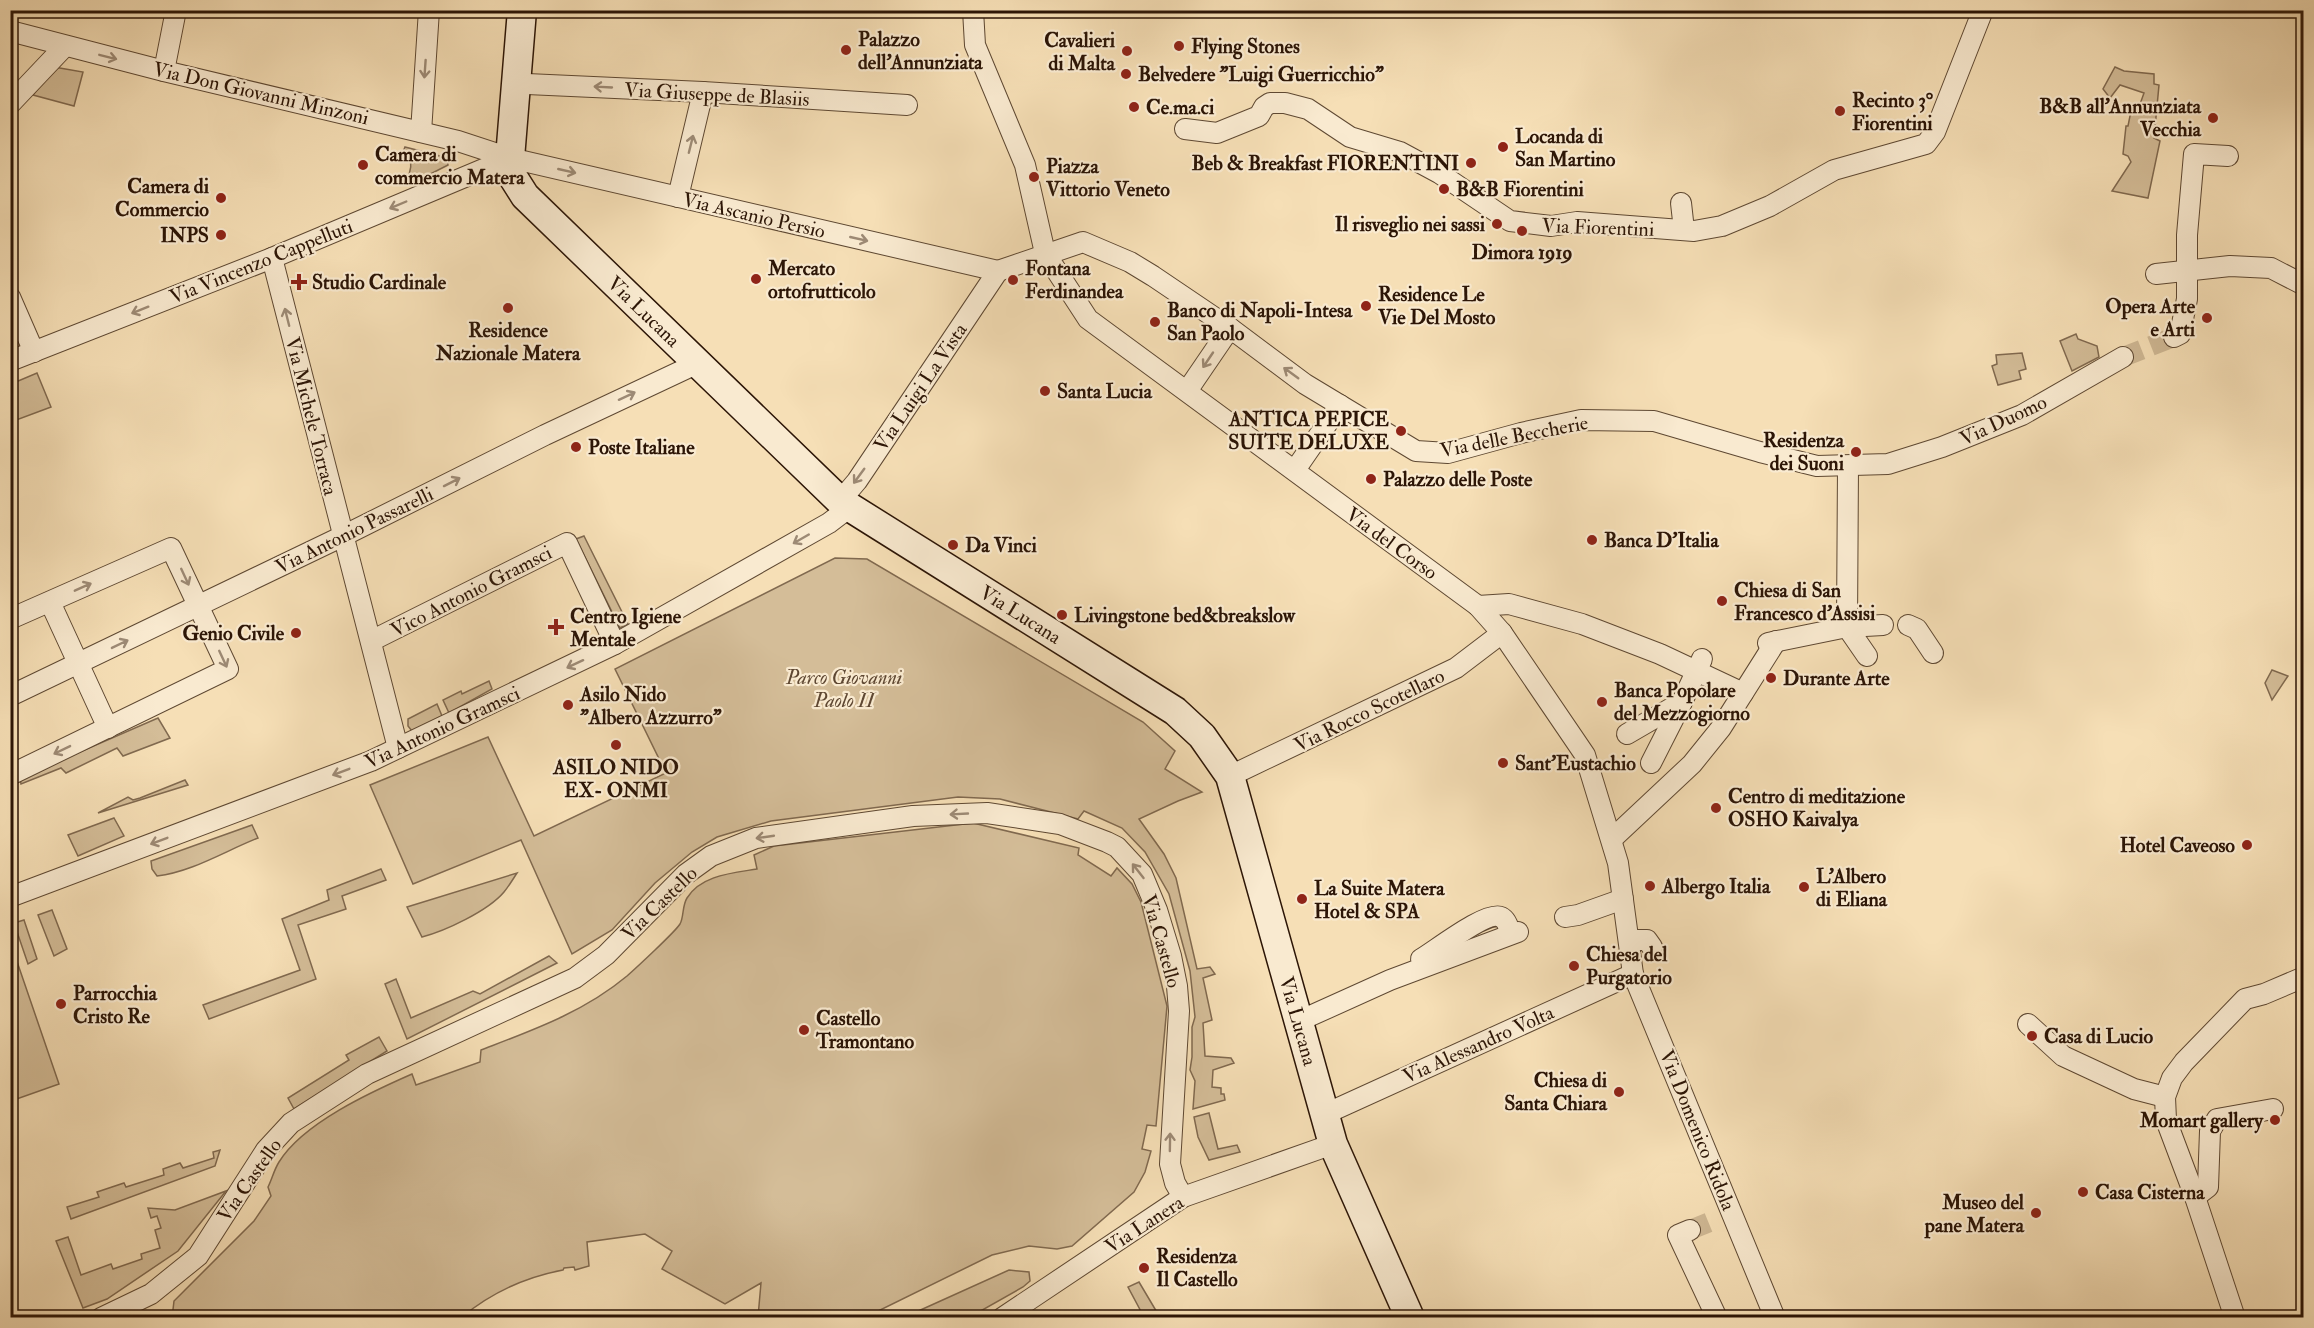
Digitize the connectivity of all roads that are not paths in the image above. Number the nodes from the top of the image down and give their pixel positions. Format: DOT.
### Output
graph roads {
  1 [pos="176,10"];
  2 [pos="429,10"];
  3 [pos="522,10"];
  4 [pos="973,10"];
  5 [pos="1983,10"];
  6 [pos="10,31"];
  7 [pos="65,46"];
  8 [pos="164,71"];
  9 [pos="527,84"];
  10 [pos="703,92"];
  11 [pos="10,104"];
  12 [pos="907,105"];
  13 [pos="1185,129"];
  14 [pos="421,132"];
  15 [pos="2228,156"];
  16 [pos="510,158"];
  17 [pos="678,197"];
  18 [pos="1681,203"];
  19 [pos="1684,230"];
  20 [pos="1045,254"];
  21 [pos="272,258"];
  22 [pos="2187,270"];
  23 [pos="998,271"];
  24 [pos="2156,274"];
  25 [pos="2304,285"];
  26 [pos="10,297"];
  27 [pos="1230,328"];
  28 [pos="2174,337"];
  29 [pos="34,352"];
  30 [pos="2123,357"];
  31 [pos="10,361"];
  32 [pos="696,364"];
  33 [pos="1187,391"];
  34 [pos="1340,405"];
  35 [pos="1876,464"];
  36 [pos="1848,466"];
  37 [pos="1294,470"];
  38 [pos="845,504"];
  39 [pos="343,536"];
  40 [pos="50,602"];
  41 [pos="198,606"];
  42 [pos="1478,606"];
  43 [pos="10,619"];
  44 [pos="1883,625"];
  45 [pos="1847,627"];
  46 [pos="1912,627"];
  47 [pos="1502,633"];
  48 [pos="371,641"];
  49 [pos="615,644"];
  50 [pos="1933,653"];
  51 [pos="1867,656"];
  52 [pos="79,663"];
  53 [pos="1700,666"];
  54 [pos="1743,693"];
  55 [pos="10,696"];
  56 [pos="1682,702"];
  57 [pos="108,728"];
  58 [pos="1627,734"];
  59 [pos="398,748"];
  60 [pos="1651,763"];
  61 [pos="10,776"];
  62 [pos="1230,776"];
  63 [pos="1612,839"];
  64 [pos="10,897"];
  65 [pos="1623,899"];
  66 [pos="1565,917"];
  67 [pos="1514,933"];
  68 [pos="1629,940"];
  69 [pos="1652,947"];
  70 [pos="1633,974"];
  71 [pos="2304,977"];
  72 [pos="1299,1021"];
  73 [pos="2028,1024"];
  74 [pos="2165,1097"];
  75 [pos="1708,1109"];
  76 [pos="2273,1109"];
  77 [pos="1323,1115"];
  78 [pos="1697,1128"];
  79 [pos="1333,1144"];
  80 [pos="1183,1197"];
  81 [pos="2194,1197"];
  82 [pos="1690,1230"];
  83 [pos="101,1317"];
  84 [pos="1002,1317"];
  85 [pos="1410,1317"];
  86 [pos="1717,1317"];
  87 [pos="1775,1317"];
  88 [pos="2235,1317"];
  1 -- 8 [label="street"];
  2 -- 14 [label="street, one-way"];
  3 -- 16 [label="street, Via Lucana"];
  4 -- 20 [label="street"];
  5 -- 19 [label="street, Via Fiorentini"];
  6 -- 7 [label="street, Via Don Giovanni Minzoni"];
  7 -- 8 [label="street, Via Don Giovanni Minzoni, one-way"];
  7 -- 11 [label="street"];
  8 -- 14 [label="street, Via Don Giovanni Minzoni"];
  10 -- 9 [label="street, Via Giuseppe de Blasiis, one-way"];
  10 -- 12 [label="street, Via Giuseppe de Blasiis"];
  17 -- 10 [label="street, one-way"];
  13 -- 19 [label="street, Via Fiorentini"];
  14 -- 16 [label="street, Via Don Giovanni Minzoni"];
  15 -- 22 [label="street"];
  16 -- 17 [label="street, Via Ascanio Persio, one-way"];
  16 -- 21 [label="street, Via Vincenzo Cappelluti, one-way"];
  16 -- 32 [label="street, Via Lucana"];
  17 -- 23 [label="street, Via Ascanio Persio, one-way"];
  18 -- 19 [label="street"];
  20 -- 23 [label="street"];
  20 -- 27 [label="street, Via delle Beccherie"];
  20 -- 33 [label="street, Via del Corso"];
  21 -- 29 [label="street, Via Vincenzo Cappelluti, one-way"];
  39 -- 21 [label="street, Via Michele Torraca, one-way"];
  22 -- 24 [label="street"];
  22 -- 25 [label="street"];
  22 -- 28 [label="street"];
  23 -- 38 [label="street, Via Luigi La Vista, one-way"];
  26 -- 29 [label="street"];
  27 -- 33 [label="street, one-way"];
  34 -- 27 [label="street, Via delle Beccherie, one-way"];
  29 -- 31 [label="street, Via Vincenzo Cappelluti"];
  30 -- 35 [label="street, Via Duomo"];
  32 -- 38 [label="street, Via Lucana"];
  39 -- 32 [label="street, Via Antonio Passarelli, one-way"];
  33 -- 37 [label="street, Via del Corso"];
  34 -- 36 [label="street, Via delle Beccherie"];
  34 -- 37 [label="street"];
  35 -- 36 [label="street, Via delle Beccherie"];
  36 -- 45 [label="street"];
  37 -- 42 [label="street, Via del Corso"];
  38 -- 49 [label="street, Via Antonio Gramsci, one-way"];
  38 -- 62 [label="street, Via Lucana"];
  39 -- 41 [label="street, Via Antonio Passarelli"];
  39 -- 48 [label="street, Via Michele Torraca"];
  40 -- 41 [label="street, one-way"];
  40 -- 43 [label="street"];
  40 -- 52 [label="street"];
  52 -- 41 [label="street, Via Antonio Passarelli, one-way"];
  41 -- 57 [label="street, one-way"];
  42 -- 47 [label="street, Via del Corso"];
  42 -- 53 [label="street"];
  44 -- 45 [label="street"];
  45 -- 51 [label="street"];
  45 -- 54 [label="street"];
  46 -- 50 [label="street"];
  47 -- 62 [label="street, Via Rocco Scotellaro"];
  47 -- 63 [label="street, Via del Corso"];
  48 -- 49 [label="street, Vico Antonio Gramsci"];
  48 -- 59 [label="street, Via Michele Torraca"];
  49 -- 59 [label="street, Via Antonio Gramsci, one-way"];
  52 -- 55 [label="street, Via Antonio Passarelli"];
  52 -- 57 [label="street"];
  53 -- 54 [label="street"];
  53 -- 56 [label="street"];
  54 -- 63 [label="street"];
  56 -- 58 [label="street"];
  56 -- 60 [label="street"];
  57 -- 61 [label="street, one-way"];
  59 -- 64 [label="street, Via Antonio Gramsci, one-way"];
  62 -- 72 [label="street, Via Lucana"];
  63 -- 65 [label="street, Via Domenico Ridola"];
  65 -- 66 [label="street"];
  65 -- 68 [label="street, Via Domenico Ridola"];
  67 -- 72 [label="street"];
  68 -- 69 [label="street"];
  68 -- 70 [label="street, Via Domenico Ridola"];
  70 -- 77 [label="street, Via Alessandro Volta"];
  70 -- 78 [label="street, Via Domenico Ridola"];
  71 -- 74 [label="street"];
  72 -- 77 [label="street, Via Lucana"];
  73 -- 74 [label="street"];
  74 -- 81 [label="street"];
  75 -- 78 [label="street"];
  76 -- 81 [label="street"];
  77 -- 79 [label="street, Via Lucana"];
  78 -- 87 [label="street, Via Domenico Ridola"];
  79 -- 80 [label="street, Via Lanera"];
  79 -- 85 [label="street, Via Lucana"];
  80 -- 83 [label="street, Via Castello, one-way"];
  80 -- 84 [label="street, Via Lanera"];
  81 -- 88 [label="street"];
  82 -- 86 [label="street"];
}
